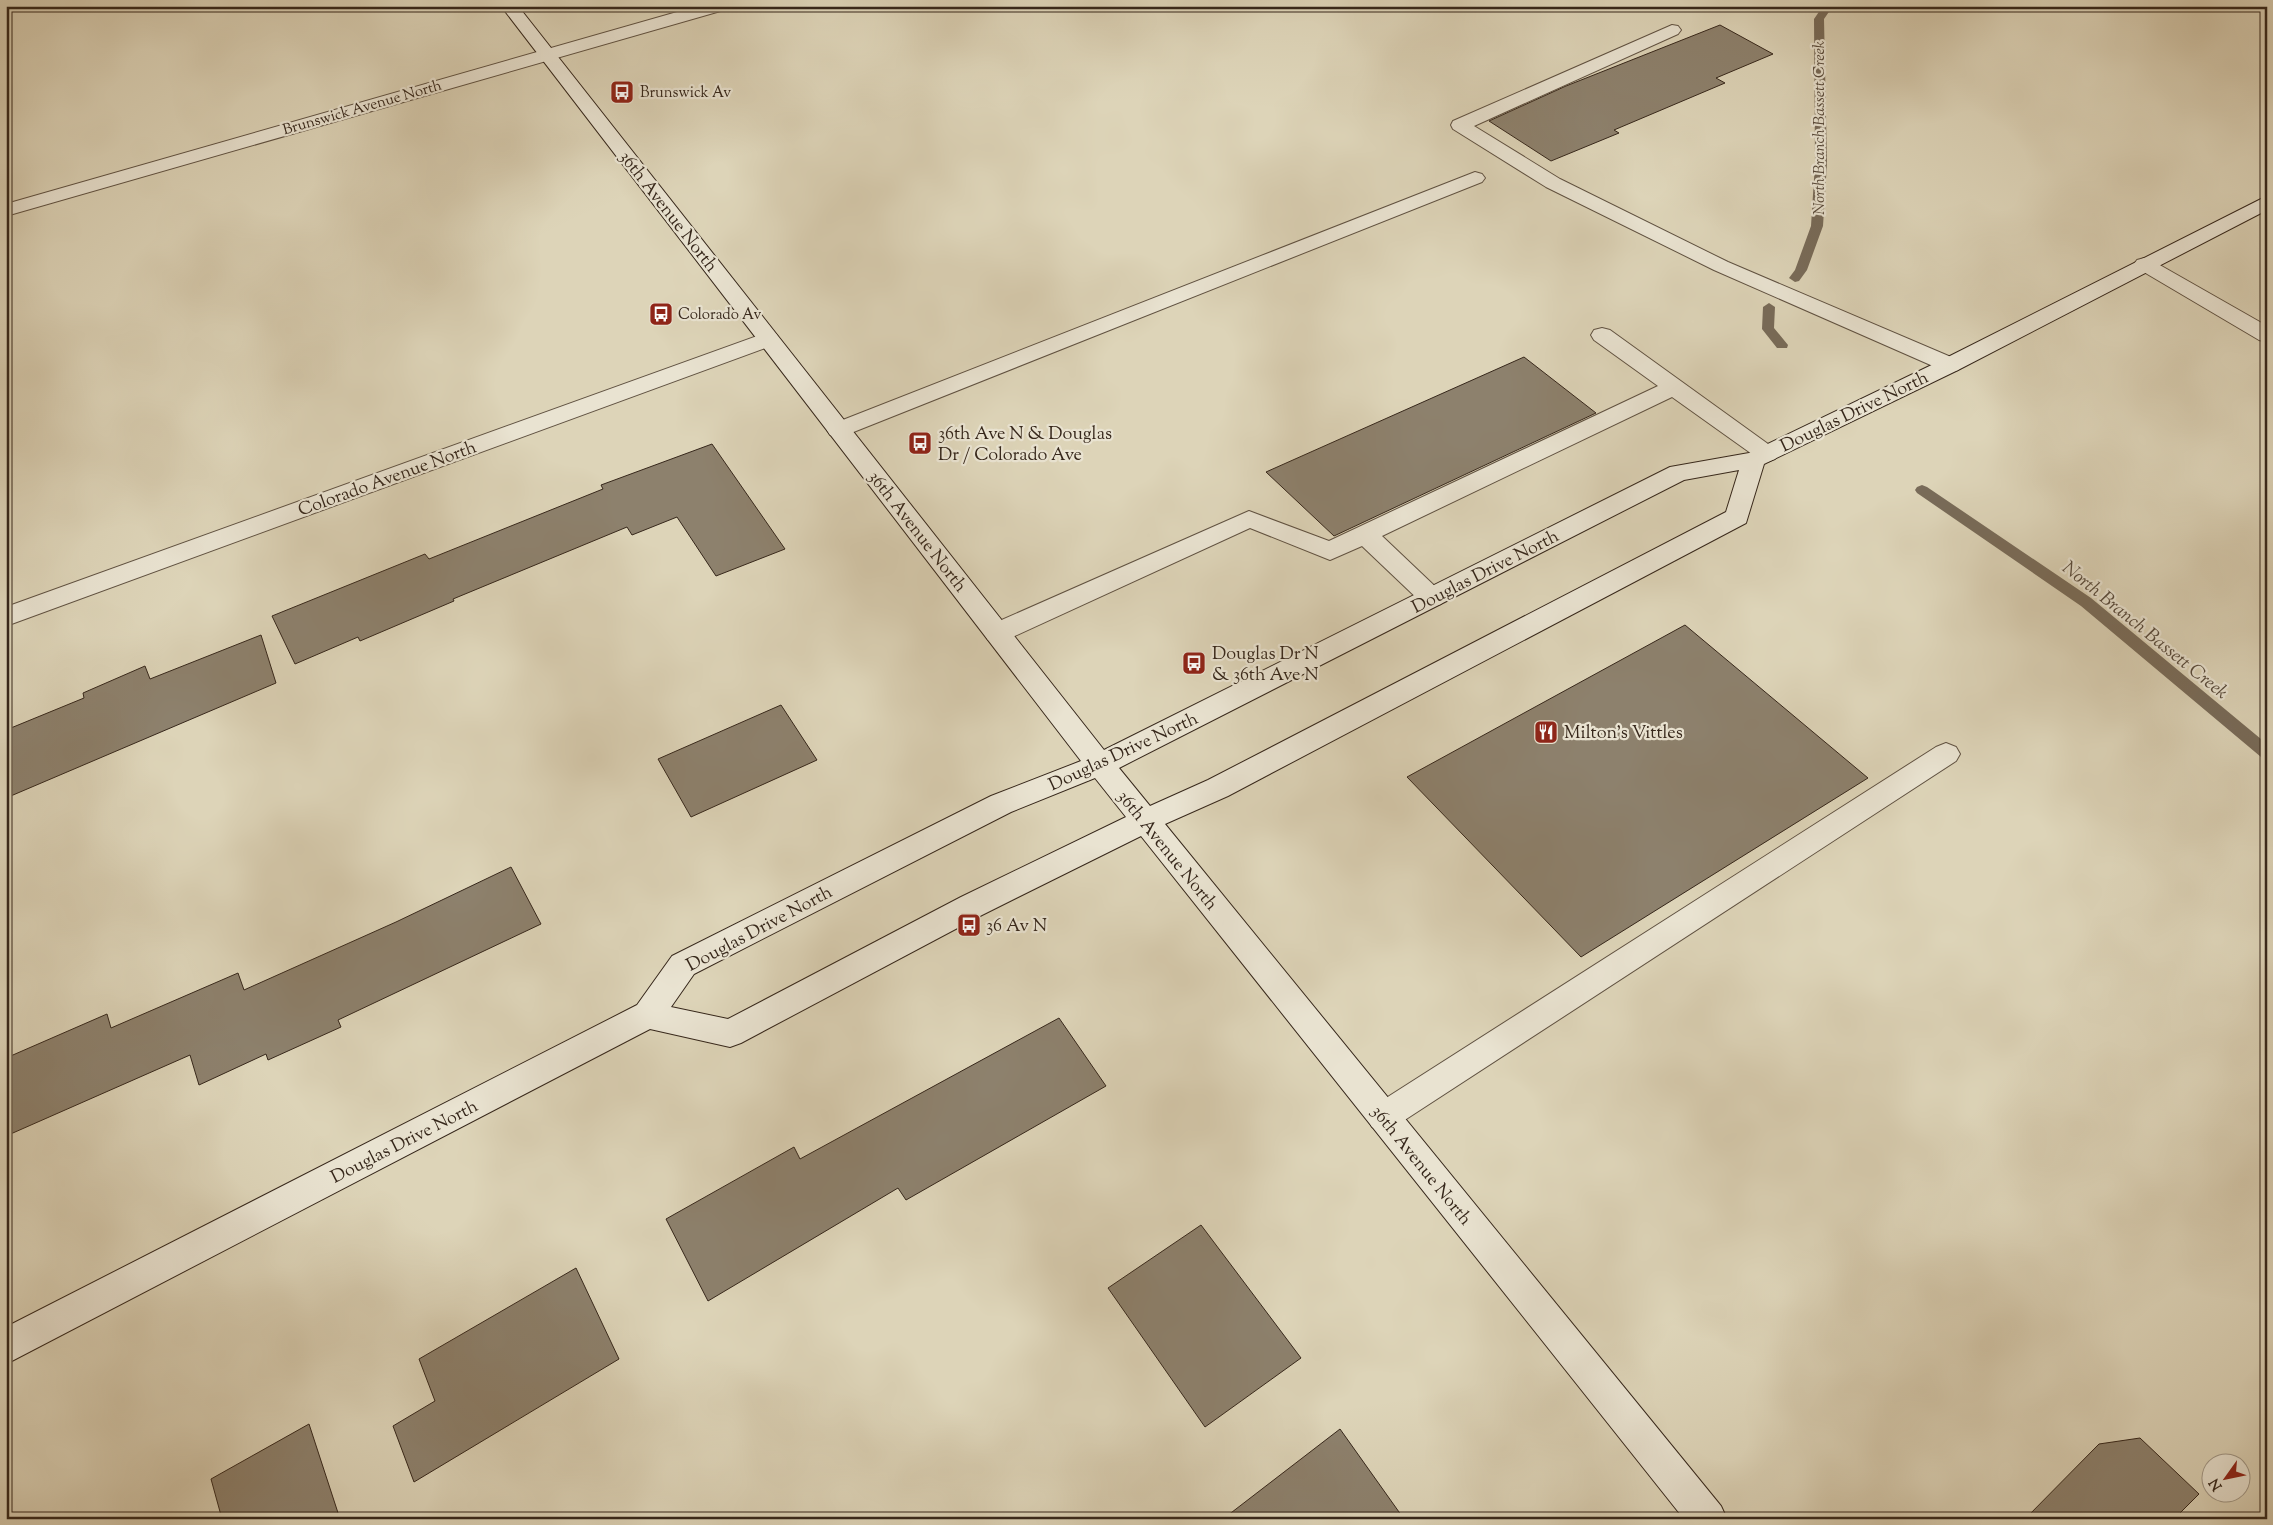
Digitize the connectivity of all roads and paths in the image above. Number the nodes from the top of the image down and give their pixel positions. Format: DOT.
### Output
graph roads {
  1 [pos="509,6"];
  2 [pos="718,6"];
  3 [pos="1672,30"];
  4 [pos="546,54"];
  5 [pos="1475,178"];
  6 [pos="2267,202"];
  7 [pos="6,210"];
  8 [pos="2144,264"];
  9 [pos="1602,335"];
  10 [pos="2267,335"];
  11 [pos="768,339"];
  12 [pos="1950,364"];
  13 [pos="1674,387"];
  14 [pos="838,430"];
  15 [pos="1761,457"];
  16 [pos="1365,535"];
  17 [pos="1432,598"];
  18 [pos="6,617"];
  19 [pos="997,632"];
  20 [pos="1946,754"];
  21 [pos="1100,765"];
  22 [pos="1144,820"];
  23 [pos="648,1015"];
  24 [pos="1383,1117"];
  25 [pos="6,1346"];
  26 [pos="1708,1519"];
  1 -- 4 [label="street, 36th Avenue North"];
  2 -- 4 [label="street, Brunswick Avenue North"];
  3 -- 12 [label="street"];
  4 -- 7 [label="street, Brunswick Avenue North"];
  4 -- 11 [label="street, 36th Avenue North"];
  5 -- 14 [label="street"];
  6 -- 8 [label="street, Douglas Drive North"];
  8 -- 10 [label="street"];
  8 -- 12 [label="street, Douglas Drive North"];
  9 -- 13 [label="street"];
  11 -- 14 [label="street, 36th Avenue North"];
  11 -- 18 [label="street, Colorado Avenue North"];
  12 -- 15 [label="street, Douglas Drive North"];
  13 -- 15 [label="street"];
  13 -- 16 [label="street"];
  14 -- 19 [label="street, 36th Avenue North"];
  15 -- 17 [label="street, Douglas Drive North"];
  15 -- 22 [label="street"];
  16 -- 17 [label="street"];
  16 -- 19 [label="street"];
  17 -- 21 [label="street, Douglas Drive North"];
  19 -- 21 [label="street, 36th Avenue North"];
  20 -- 24 [label="street"];
  21 -- 22 [label="street, 36th Avenue North"];
  21 -- 23 [label="street, Douglas Drive North"];
  22 -- 23 [label="street"];
  22 -- 24 [label="street, 36th Avenue North"];
  23 -- 25 [label="street, Douglas Drive North"];
  24 -- 26 [label="street, 36th Avenue North"];
}
